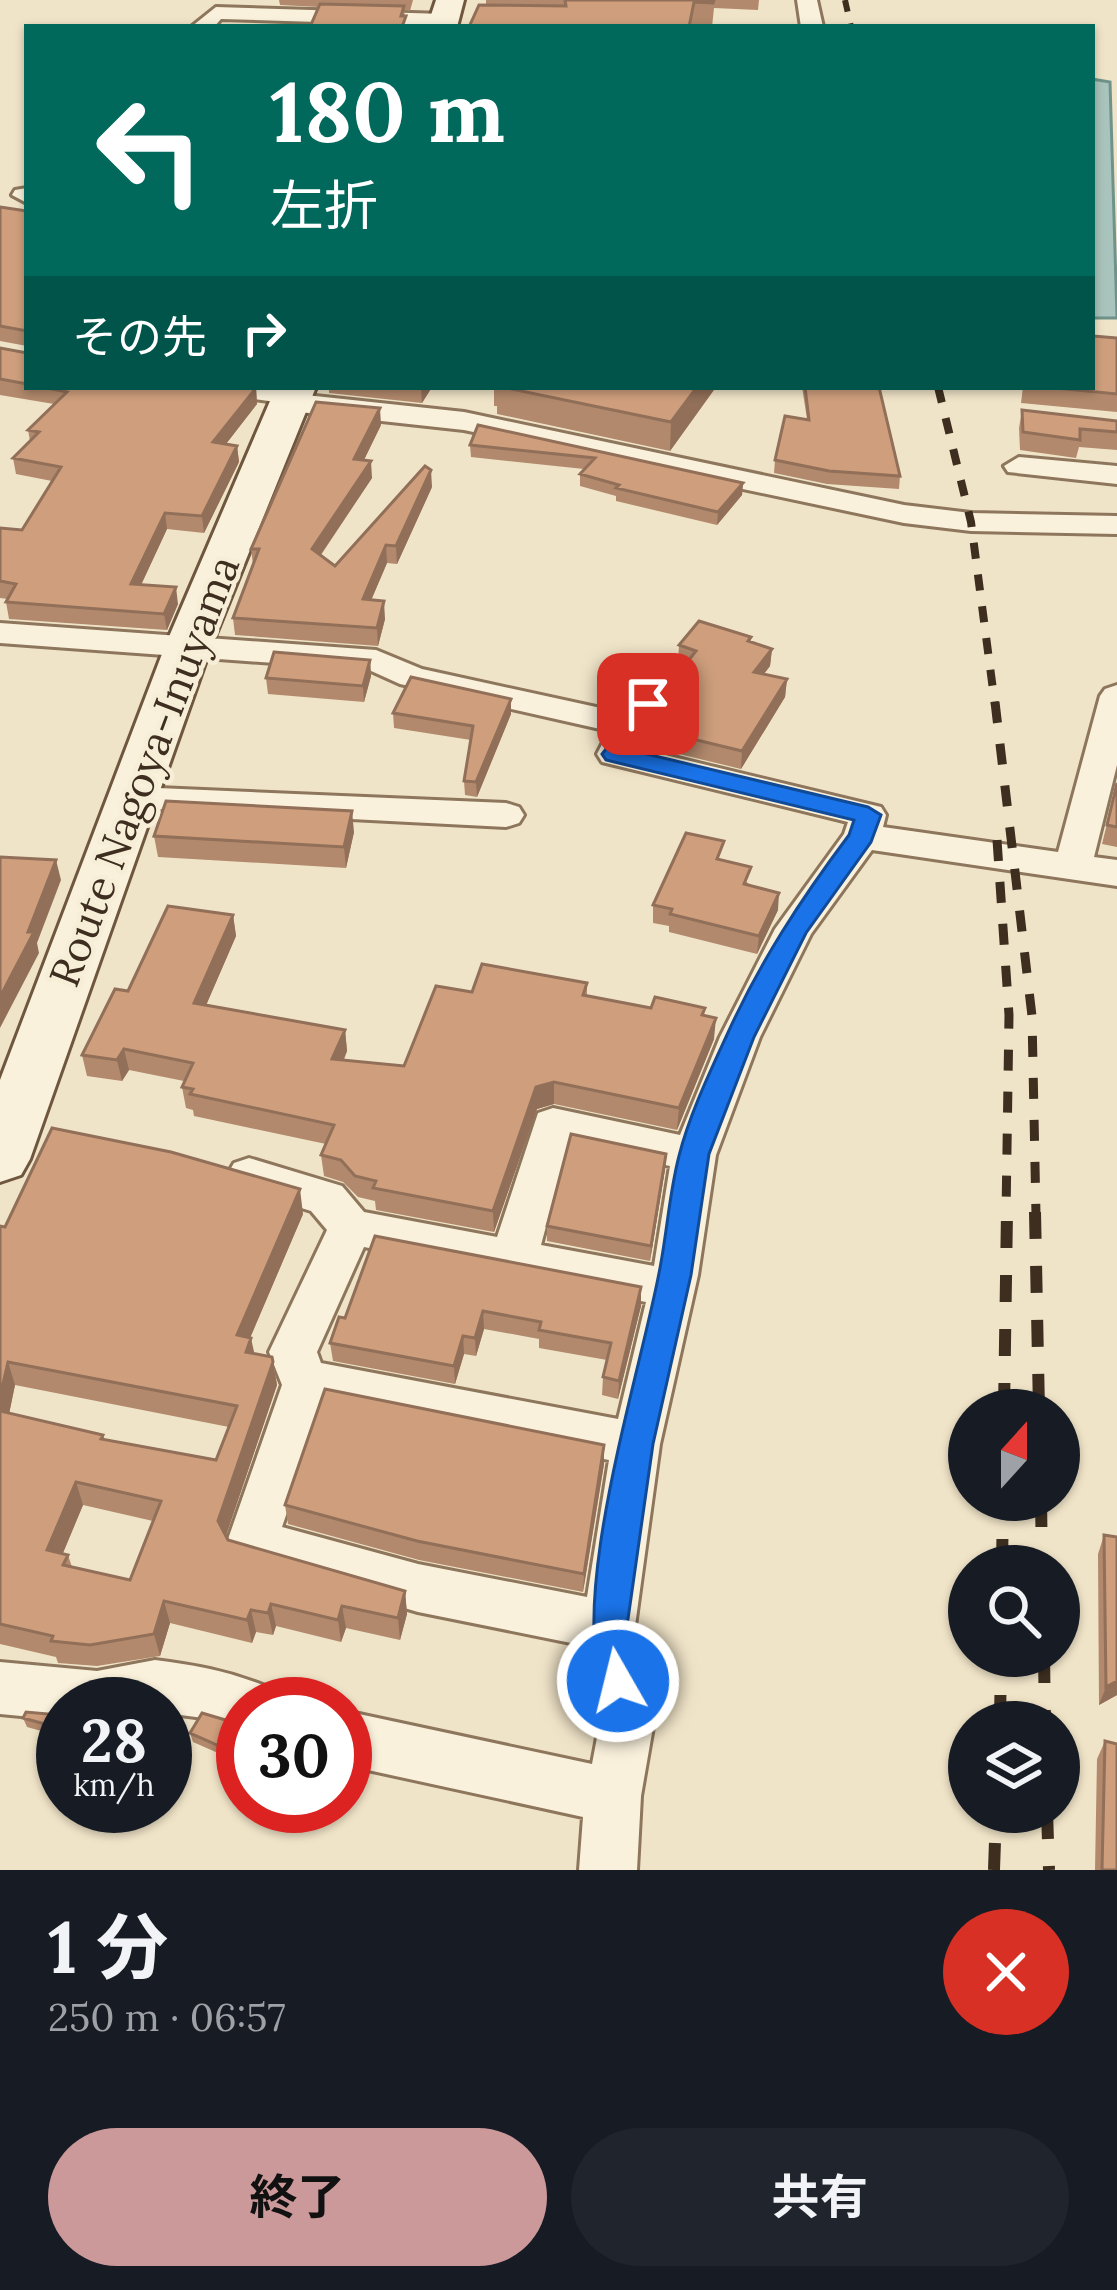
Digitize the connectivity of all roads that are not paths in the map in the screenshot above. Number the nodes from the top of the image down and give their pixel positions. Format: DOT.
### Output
graph roads {
  1 [pos="449,18"];
  2 [pos="205,24"];
  3 [pos="249,390"];
  4 [pos="293,395"];
  5 [pos="1019,466"];
  6 [pos="1117,475"];
  7 [pos="1117,525"];
  8 [pos="0,633"];
  9 [pos="188,646"];
  10 [pos="1117,696"];
  11 [pos="135,799"];
  12 [pos="506,815"];
  13 [pos="862,836"];
  14 [pos="1073,866"];
  15 [pos="1117,873"];
  16 [pos="24,1138"];
  17 [pos="694,1154"];
  18 [pos="198,1161"];
  19 [pos="351,1228"];
  20 [pos="516,1258"];
  21 [pos="670,1288"];
  22 [pos="306,1385"];
  23 [pos="636,1444"];
  24 [pos="609,1626"];
  25 [pos="0,1688"];
  26 [pos="216,1694"];
  27 [pos="372,1744"];
  28 [pos="614,1796"];
  29 [pos="608,1870"];
  1 -- 2 [label="street"];
  3 -- 4 [label="street"];
  4 -- 7 [label="street"];
  4 -- 9 [label="main road, Route Nagoya-Inuyama"];
  5 -- 6 [label="street"];
  8 -- 9 [label="street"];
  9 -- 11 [label="main road, Route Nagoya-Inuyama"];
  9 -- 13 [label="street"];
  10 -- 14 [label="street"];
  11 -- 12 [label="street"];
  11 -- 16 [label="main road, Route Nagoya-Inuyama"];
  13 -- 14 [label="street"];
  13 -- 17 [label="street"];
  14 -- 15 [label="street"];
  17 -- 20 [label="street"];
  17 -- 21 [label="street"];
  18 -- 19 [label="street"];
  19 -- 20 [label="street"];
  19 -- 22 [label="street"];
  20 -- 21 [label="street"];
  21 -- 23 [label="street"];
  22 -- 23 [label="street"];
  22 -- 24 [label="street"];
  23 -- 24 [label="street"];
  24 -- 28 [label="street"];
  25 -- 26 [label="street"];
  27 -- 28 [label="street"];
  28 -- 29 [label="street"];
}
